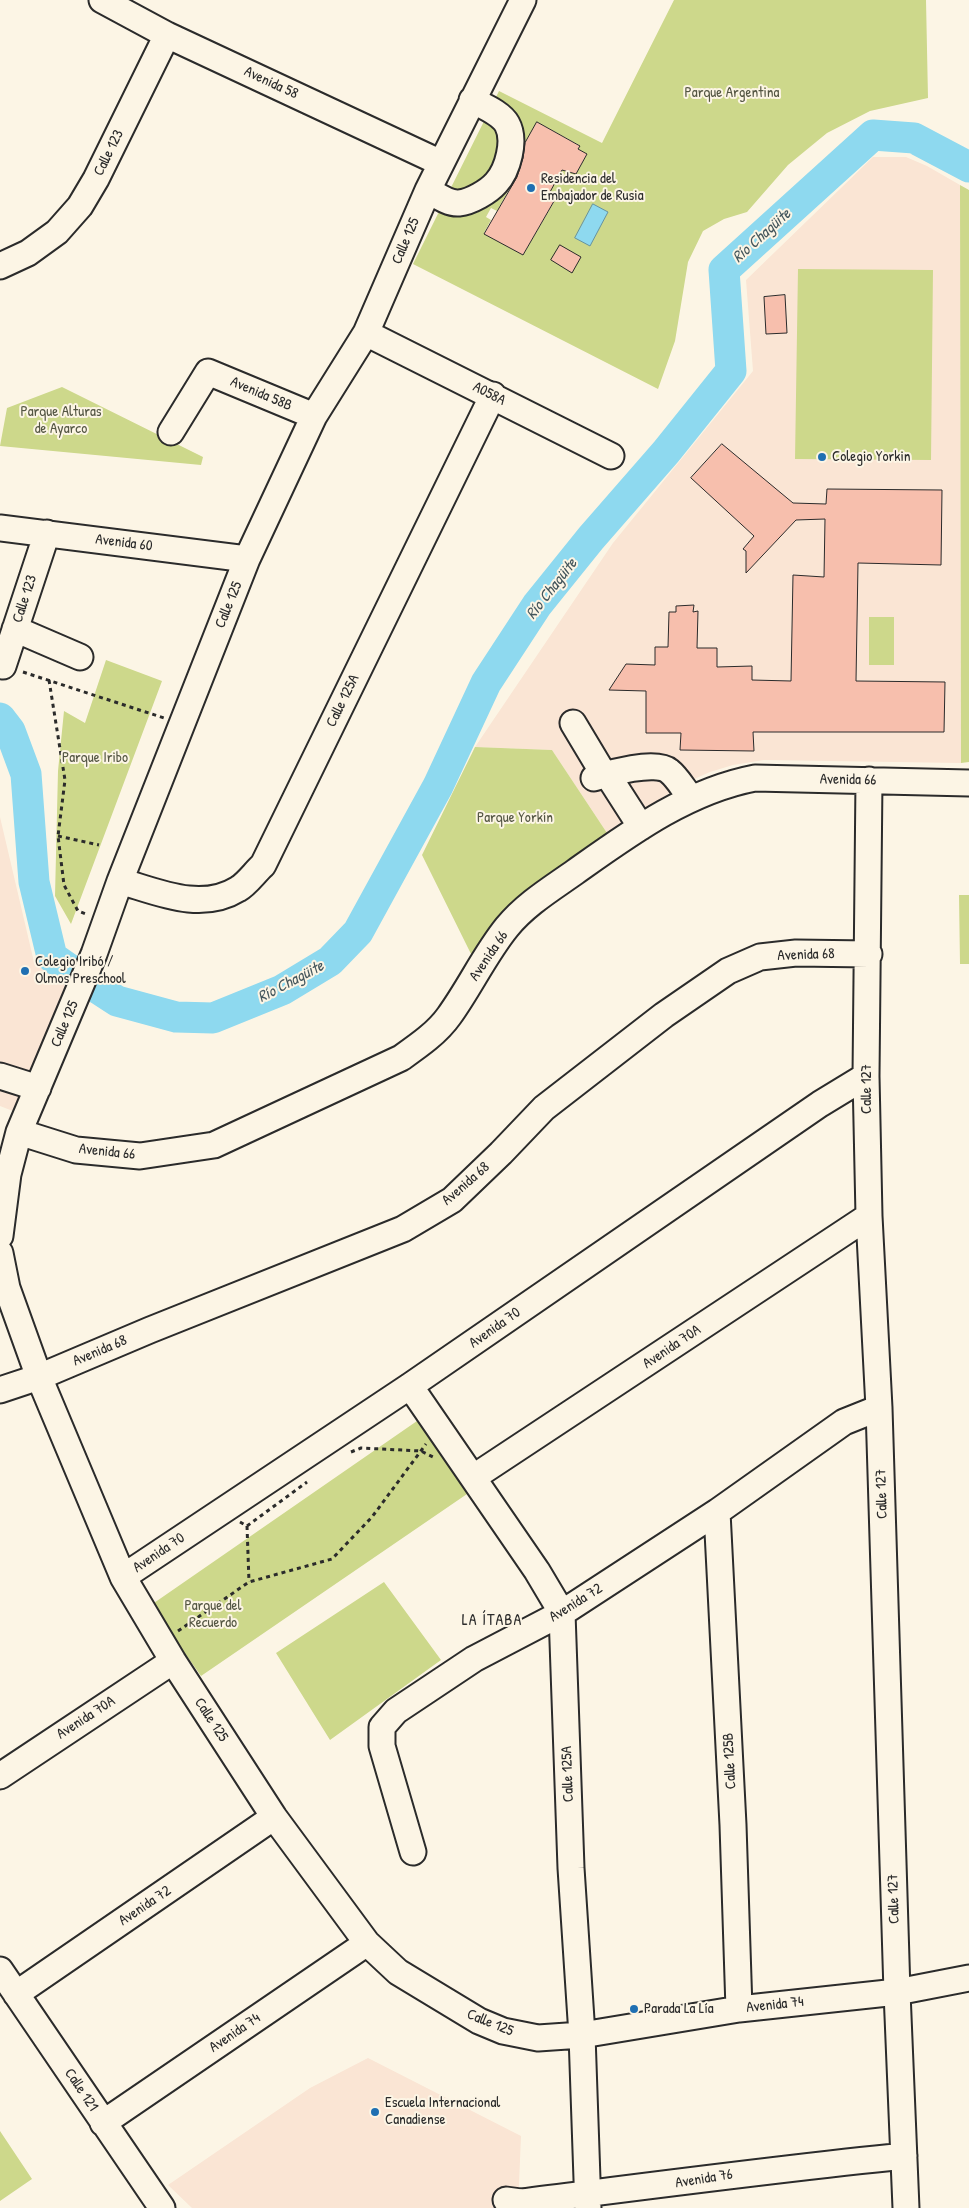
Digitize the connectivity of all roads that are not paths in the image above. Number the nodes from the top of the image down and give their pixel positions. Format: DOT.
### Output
graph roads {
  1 [pos="102,0"];
  2 [pos="523,0"];
  3 [pos="167,35"];
  4 [pos="472,100"];
  5 [pos="441,163"];
  6 [pos="428,190"];
  7 [pos="0,266"];
  8 [pos="366,333"];
  9 [pos="493,396"];
  10 [pos="314,416"];
  11 [pos="171,432"];
  12 [pos="610,456"];
  13 [pos="0,528"];
  14 [pos="47,533"];
  15 [pos="247,559"];
  16 [pos="15,629"];
  17 [pos="80,657"];
  18 [pos="3,666"];
  19 [pos="570,728"];
  20 [pos="600,776"];
  21 [pos="869,780"];
  22 [pos="969,784"];
  23 [pos="691,798"];
  24 [pos="635,831"];
  25 [pos="120,881"];
  26 [pos="868,954"];
  27 [pos="0,1076"];
  28 [pos="866,1076"];
  29 [pos="38,1088"];
  30 [pos="19,1132"];
  31 [pos="869,1216"];
  32 [pos="0,1236"];
  33 [pos="0,1253"];
  34 [pos="39,1377"];
  35 [pos="410,1386"];
  36 [pos="0,1390"];
  37 [pos="879,1408"];
  38 [pos="469,1469"];
  39 [pos="717,1512"];
  40 [pos="123,1577"];
  41 [pos="562,1613"];
  42 [pos="167,1652"];
  43 [pos="0,1776"];
  44 [pos="274,1817"];
  45 [pos="413,1852"];
  46 [pos="367,1943"];
  47 [pos="0,1970"];
  48 [pos="969,1978"];
  49 [pos="897,1992"];
  50 [pos="16,1994"];
  51 [pos="739,2009"];
  52 [pos="582,2034"];
  53 [pos="103,2123"];
  54 [pos="904,2156"];
  55 [pos="506,2200"];
  56 [pos="588,2201"];
  57 [pos="162,2208"];
  58 [pos="906,2208"];
  1 -- 3 [label="street, Avenida 58"];
  2 -- 4 [label="street, Calle 125"];
  3 -- 5 [label="street, Avenida 58"];
  3 -- 7 [label="street, Calle 123"];
  4 -- 5 [label="street, Calle 125"];
  4 -- 6 [label="street"];
  5 -- 6 [label="street, Calle 125"];
  6 -- 8 [label="street, Calle 125"];
  8 -- 9 [label="street, A058A"];
  8 -- 10 [label="street, Calle 125"];
  9 -- 12 [label="street, A058A"];
  9 -- 25 [label="street, Calle 125A"];
  10 -- 11 [label="street, Avenida 58B"];
  10 -- 15 [label="street, Calle 125"];
  13 -- 14 [label="street, Avenida 60"];
  14 -- 15 [label="street, Avenida 60"];
  14 -- 16 [label="street, Calle 123"];
  15 -- 25 [label="street, Calle 125"];
  16 -- 17 [label="street"];
  16 -- 18 [label="street, Calle 123"];
  19 -- 20 [label="street"];
  20 -- 23 [label="street"];
  20 -- 24 [label="street"];
  21 -- 22 [label="street, Avenida 66"];
  21 -- 23 [label="street, Avenida 66"];
  21 -- 26 [label="street, Calle 127"];
  23 -- 24 [label="street, Avenida 66"];
  24 -- 30 [label="street, Avenida 66"];
  25 -- 29 [label="street, Calle 125"];
  26 -- 28 [label="street, Calle 127"];
  26 -- 34 [label="street, Avenida 68"];
  27 -- 29 [label="street"];
  28 -- 31 [label="street, Calle 127"];
  28 -- 35 [label="street, Avenida 70"];
  29 -- 30 [label="street, Calle 125"];
  30 -- 32 [label="street, Calle 125"];
  31 -- 37 [label="street, Calle 127"];
  31 -- 38 [label="street, Avenida 70A"];
  33 -- 34 [label="street, Calle 125"];
  34 -- 36 [label="street, Avenida 68"];
  34 -- 40 [label="street, Calle 125"];
  35 -- 38 [label="street, Calle 125A"];
  35 -- 40 [label="street, Avenida 70"];
  37 -- 39 [label="street, Avenida 72"];
  37 -- 49 [label="street, Calle 127"];
  38 -- 41 [label="street, Calle 125A"];
  39 -- 41 [label="street, Avenida 72"];
  39 -- 51 [label="street, Calle 125B"];
  40 -- 42 [label="street, Calle 125"];
  41 -- 45 [label="street, Avenida 72"];
  41 -- 52 [label="street, Calle 125A"];
  42 -- 43 [label="street, Avenida 70A"];
  42 -- 44 [label="street, Calle 125"];
  44 -- 46 [label="street, Calle 125"];
  44 -- 50 [label="street, Avenida 72"];
  46 -- 52 [label="street, Calle 125"];
  46 -- 53 [label="street, Avenida 74"];
  47 -- 50 [label="street, Calle 121"];
  48 -- 49 [label="street, Avenida 74"];
  49 -- 51 [label="street, Avenida 74"];
  49 -- 54 [label="street, Calle 127"];
  50 -- 53 [label="street, Calle 121"];
  51 -- 52 [label="street, Avenida 74"];
  52 -- 56 [label="street, Calle 125A"];
  53 -- 57 [label="street, Calle 121"];
  54 -- 56 [label="street, Avenida 76"];
  54 -- 58 [label="street, Calle 127"];
  55 -- 56 [label="street, Avenida 76"];
}
